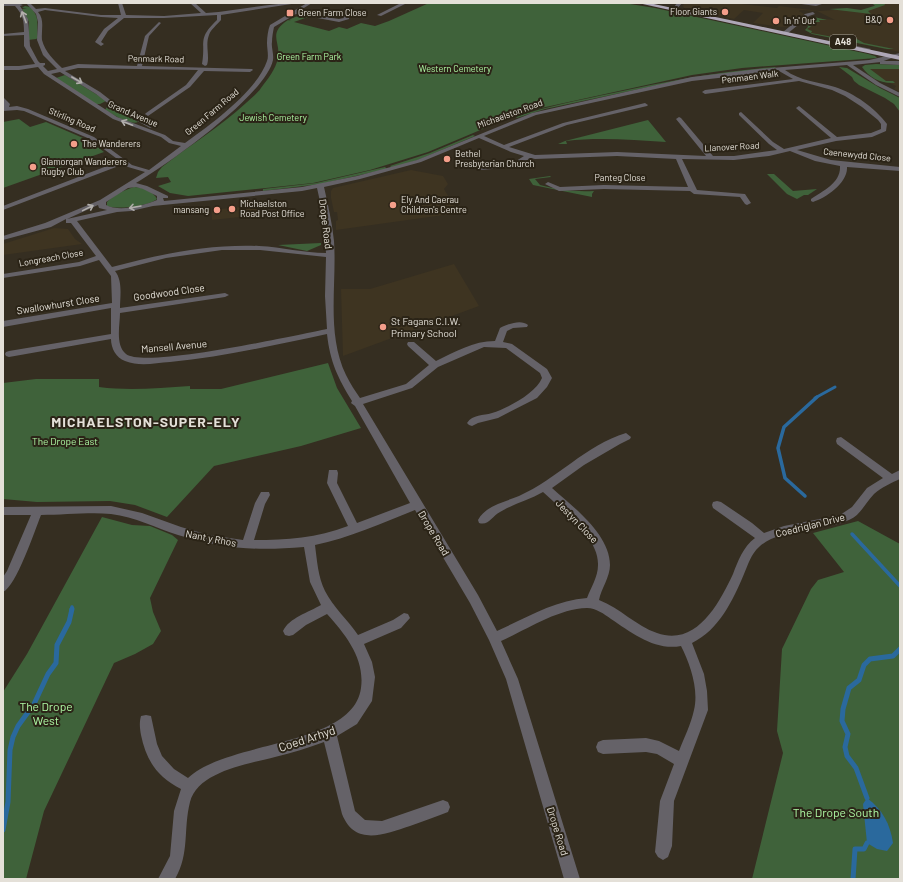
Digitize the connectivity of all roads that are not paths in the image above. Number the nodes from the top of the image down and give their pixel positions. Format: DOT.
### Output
graph roads {
  1 [pos="120,3"];
  2 [pos="192,3"];
  3 [pos="296,3"];
  4 [pos="310,3"];
  5 [pos="405,3"];
  6 [pos="641,3"];
  7 [pos="680,3"];
  8 [pos="796,3"];
  9 [pos="823,3"];
  10 [pos="16,4"];
  11 [pos="29,4"];
  12 [pos="3,5"];
  13 [pos="286,5"];
  14 [pos="301,8"];
  15 [pos="674,9"];
  16 [pos="35,10"];
  17 [pos="295,12"];
  18 [pos="219,14"];
  19 [pos="206,15"];
  20 [pos="379,15"];
  21 [pos="121,17"];
  22 [pos="329,19"];
  23 [pos="808,22"];
  24 [pos="159,23"];
  25 [pos="26,32"];
  26 [pos="793,32"];
  27 [pos="3,35"];
  28 [pos="40,40"];
  29 [pos="26,42"];
  30 [pos="101,44"];
  31 [pos="897,58"];
  32 [pos="53,62"];
  33 [pos="848,64"];
  34 [pos="38,65"];
  35 [pos="203,66"];
  36 [pos="3,68"];
  37 [pos="10,68"];
  38 [pos="139,68"];
  39 [pos="61,69"];
  40 [pos="780,69"];
  41 [pos="250,70"];
  42 [pos="30,72"];
  43 [pos="46,73"];
  44 [pos="797,80"];
  45 [pos="705,92"];
  46 [pos="900,95"];
  47 [pos="3,99"];
  48 [pos="111,104"];
  49 [pos="645,105"];
  50 [pos="4,108"];
  51 [pos="97,108"];
  52 [pos="799,108"];
  53 [pos="148,114"];
  54 [pos="741,114"];
  55 [pos="680,119"];
  56 [pos="163,136"];
  57 [pos="479,136"];
  58 [pos="836,139"];
  59 [pos="186,145"];
  60 [pos="503,147"];
  61 [pos="791,149"];
  62 [pos="783,151"];
  63 [pos="529,156"];
  64 [pos="678,157"];
  65 [pos="711,158"];
  66 [pos="124,162"];
  67 [pos="842,164"];
  68 [pos="480,168"];
  69 [pos="900,169"];
  70 [pos="150,172"];
  71 [pos="548,184"];
  72 [pos="127,186"];
  73 [pos="320,186"];
  74 [pos="146,187"];
  75 [pos="692,189"];
  76 [pos="160,196"];
  77 [pos="188,200"];
  78 [pos="813,200"];
  79 [pos="102,201"];
  80 [pos="747,203"];
  81 [pos="153,204"];
  82 [pos="3,208"];
  83 [pos="116,211"];
  84 [pos="73,220"];
  85 [pos="48,225"];
  86 [pos="3,238"];
  87 [pos="330,255"];
  88 [pos="102,257"];
  89 [pos="112,270"];
  90 [pos="3,276"];
  91 [pos="225,295"];
  92 [pos="116,308"];
  93 [pos="3,324"];
  94 [pos="524,325"];
  95 [pos="331,331"];
  96 [pos="115,336"];
  97 [pos="411,344"];
  98 [pos="498,344"];
  99 [pos="9,354"];
  100 [pos="435,365"];
  101 [pos="356,403"];
  102 [pos="472,423"];
  103 [pos="626,437"];
  104 [pos="841,441"];
  105 [pos="333,473"];
  106 [pos="896,476"];
  107 [pos="544,487"];
  108 [pos="265,495"];
  109 [pos="417,505"];
  110 [pos="717,505"];
  111 [pos="38,510"];
  112 [pos="3,511"];
  113 [pos="483,520"];
  114 [pos="355,529"];
  115 [pos="762,538"];
  116 [pos="309,542"];
  117 [pos="247,545"];
  118 [pos="3,587"];
  119 [pos="592,603"];
  120 [pos="329,607"];
  121 [pos="404,618"];
  122 [pos="289,631"];
  123 [pos="494,638"];
  124 [pos="684,640"];
  125 [pos="356,642"];
  126 [pos="146,721"];
  127 [pos="329,733"];
  128 [pos="603,747"];
  129 [pos="681,760"];
  130 [pos="190,786"];
  131 [pos="443,807"];
  132 [pos="663,852"];
  133 [pos="166,879"];
  134 [pos="572,879"];
  1 -- 21 [label="street"];
  2 -- 19 [label="street"];
  3 -- 13 [label="street"];
  4 -- 14 [label="street, Green Farm Road"];
  5 -- 20 [label="street"];
  6 -- 15 [label="highway, A48"];
  7 -- 15 [label="street"];
  8 -- 9 [label="street"];
  10 -- 11 [label="street, Grand Avenue"];
  10 -- 12 [label="street"];
  25 -- 10 [label="street, Grand Avenue, one-way"];
  11 -- 16 [label="street, Grand Avenue"];
  13 -- 14 [label="street"];
  13 -- 18 [label="street"];
  14 -- 17 [label="street, Green Farm Road"];
  15 -- 26 [label="highway, A48"];
  16 -- 21 [label="street"];
  16 -- 28 [label="street, Grand Avenue"];
  17 -- 22 [label="street"];
  17 -- 59 [label="street, Green Farm Road"];
  18 -- 19 [label="street"];
  18 -- 35 [label="street"];
  19 -- 21 [label="street"];
  21 -- 30 [label="street"];
  23 -- 26 [label="street"];
  24 -- 38 [label="street"];
  25 -- 27 [label="street"];
  25 -- 29 [label="street, Grand Avenue"];
  26 -- 31 [label="highway, A48"];
  26 -- 31 [label="highway, A48"];
  28 -- 29 [label="street"];
  28 -- 32 [label="street, Grand Avenue"];
  29 -- 34 [label="street, Grand Avenue"];
  31 -- 33 [label="street, Michaelston Road"];
  32 -- 34 [label="street"];
  32 -- 39 [label="street, Grand Avenue"];
  33 -- 40 [label="street, Michaelston Road"];
  33 -- 46 [label="street"];
  34 -- 37 [label="street"];
  34 -- 43 [label="street, Grand Avenue"];
  35 -- 38 [label="street, Penmark Road"];
  35 -- 41 [label="street, Penmark Road"];
  35 -- 53 [label="street"];
  36 -- 37 [label="street"];
  37 -- 42 [label="street"];
  38 -- 39 [label="street, Penmark Road"];
  39 -- 43 [label="street"];
  39 -- 48 [label="street, Grand Avenue, one-way"];
  40 -- 44 [label="street, Llanover Road"];
  40 -- 57 [label="street, Michaelston Road"];
  43 -- 51 [label="street, Grand Avenue"];
  44 -- 45 [label="street, Penmaen Walk"];
  44 -- 58 [label="street, Llanover Road"];
  47 -- 50 [label="street"];
  48 -- 51 [label="street, Grand Avenue"];
  48 -- 56 [label="street, Grand Avenue"];
  49 -- 60 [label="street"];
  50 -- 66 [label="street, Stirling Road"];
  56 -- 51 [label="street, Grand Avenue, one-way"];
  52 -- 58 [label="street"];
  54 -- 62 [label="street"];
  55 -- 65 [label="street"];
  56 -- 59 [label="street, Grand Avenue"];
  57 -- 60 [label="street, Llanover Road"];
  57 -- 73 [label="street, Michaelston Road"];
  58 -- 61 [label="street, Llanover Road"];
  59 -- 70 [label="street, Green Farm Road"];
  60 -- 63 [label="street, Llanover Road"];
  61 -- 62 [label="street, Llanover Road"];
  61 -- 67 [label="street, Caenewydd Close"];
  62 -- 65 [label="street, Llanover Road"];
  63 -- 64 [label="street, Llanover Road"];
  63 -- 68 [label="street"];
  64 -- 65 [label="street, Llanover Road"];
  64 -- 75 [label="street"];
  66 -- 70 [label="street, Stirling Road"];
  66 -- 82 [label="street"];
  67 -- 69 [label="street, Caenewydd Close"];
  67 -- 78 [label="street"];
  70 -- 72 [label="street, Green Farm Road"];
  70 -- 74 [label="street"];
  71 -- 75 [label="street, Panteg Close"];
  72 -- 74 [label="street"];
  72 -- 79 [label="street, Green Farm Road"];
  73 -- 77 [label="street, Michaelston Road"];
  73 -- 87 [label="street, Drope Road"];
  74 -- 76 [label="street"];
  75 -- 80 [label="street, Panteg Close"];
  76 -- 77 [label="street, Michaelston Road"];
  76 -- 81 [label="street"];
  77 -- 81 [label="street, Michaelston Road"];
  79 -- 83 [label="street"];
  85 -- 79 [label="street, one-way"];
  81 -- 83 [label="street, one-way"];
  83 -- 84 [label="street"];
  84 -- 85 [label="street"];
  84 -- 88 [label="street, Mansell Avenue"];
  85 -- 86 [label="street"];
  87 -- 89 [label="street"];
  87 -- 95 [label="street, Drope Road"];
  88 -- 89 [label="street, Mansell Avenue"];
  88 -- 90 [label="street, Longreach Close"];
  89 -- 92 [label="street, Mansell Avenue"];
  91 -- 92 [label="street, Goodwood Close"];
  92 -- 93 [label="street, Swallowhurst Close"];
  92 -- 96 [label="street, Mansell Avenue"];
  94 -- 98 [label="street"];
  95 -- 96 [label="street, Mansell Avenue"];
  95 -- 101 [label="street, Drope Road"];
  96 -- 99 [label="street"];
  97 -- 100 [label="street"];
  98 -- 100 [label="street"];
  98 -- 102 [label="street"];
  100 -- 101 [label="street"];
  101 -- 109 [label="street, Drope Road"];
  103 -- 107 [label="street"];
  104 -- 106 [label="street, Coedriglan Drive"];
  105 -- 114 [label="street"];
  106 -- 115 [label="street, Coedriglan Drive"];
  107 -- 113 [label="street"];
  107 -- 119 [label="street, Jestyn Close"];
  108 -- 117 [label="street"];
  109 -- 114 [label="street, Nant y Rhos"];
  109 -- 123 [label="street, Drope Road"];
  110 -- 115 [label="street, Coedriglan Drive"];
  111 -- 112 [label="street, Nant y Rhos"];
  111 -- 117 [label="street, Nant y Rhos"];
  111 -- 118 [label="street"];
  114 -- 116 [label="street, Nant y Rhos"];
  115 -- 124 [label="street, Coedriglan Drive"];
  116 -- 117 [label="street, Nant y Rhos"];
  116 -- 120 [label="street, Coed Arhyd"];
  119 -- 123 [label="street"];
  119 -- 124 [label="street, Coedriglan Drive"];
  120 -- 122 [label="street"];
  120 -- 125 [label="street, Coed Arhyd"];
  121 -- 125 [label="street"];
  123 -- 134 [label="street, Drope Road"];
  124 -- 129 [label="street"];
  125 -- 127 [label="street, Coed Arhyd"];
  126 -- 130 [label="street"];
  127 -- 130 [label="street, Coed Arhyd"];
  127 -- 131 [label="street"];
  128 -- 129 [label="street"];
  129 -- 132 [label="street"];
  130 -- 133 [label="street, Coed Arhyd"];
}
